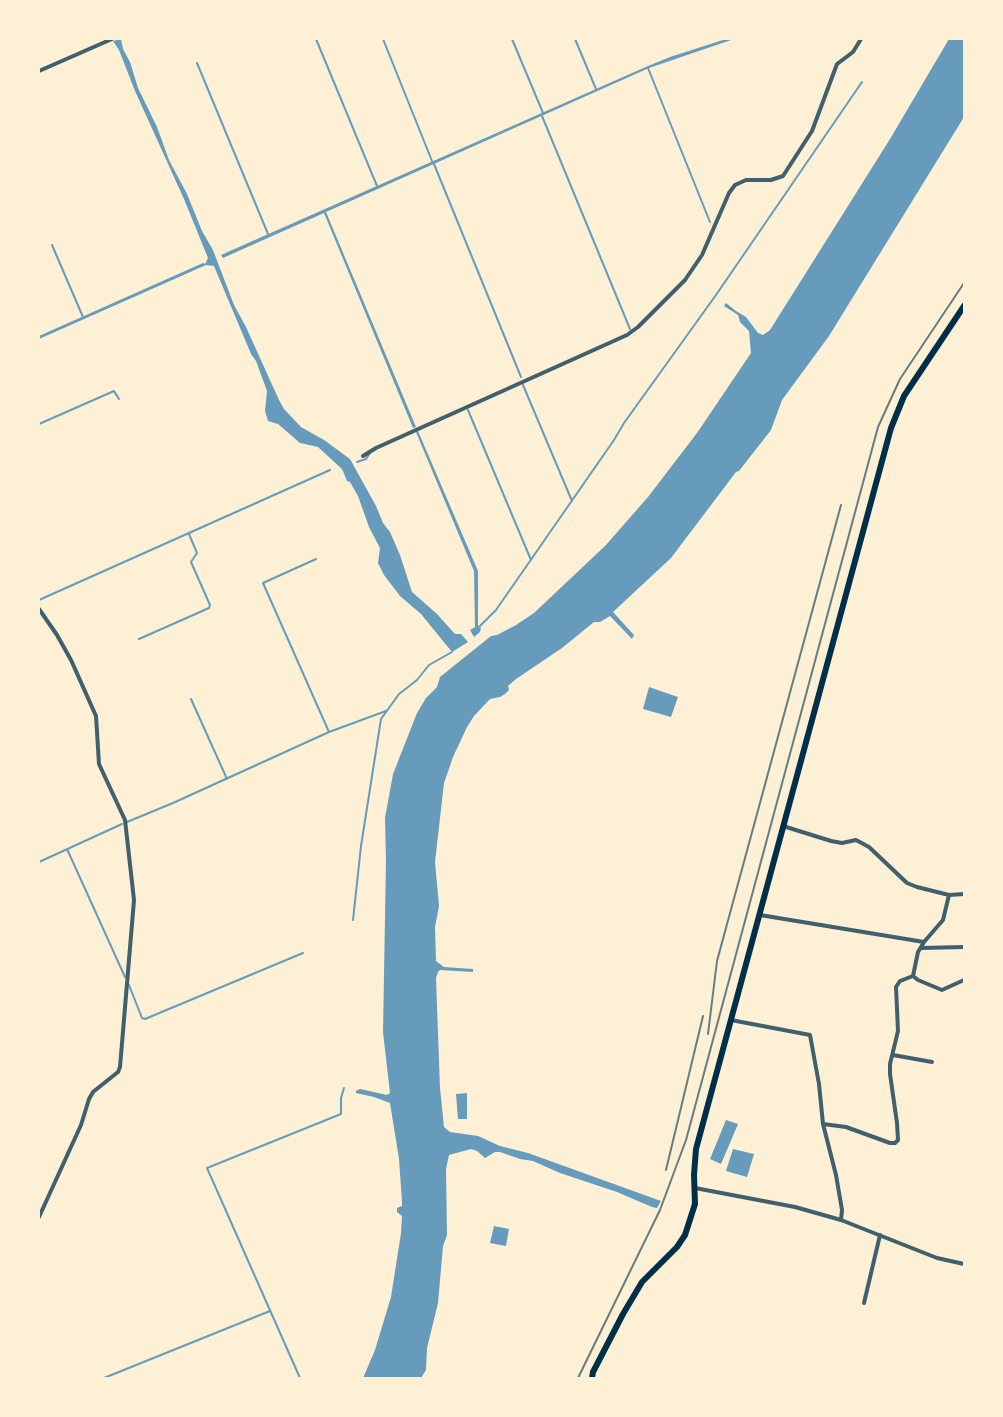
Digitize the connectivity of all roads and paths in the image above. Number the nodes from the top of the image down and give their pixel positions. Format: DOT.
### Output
graph roads {
  1 [pos="112,39"];
  2 [pos="861,39"];
  3 [pos="39,71"];
  4 [pos="964,306"];
  5 [pos="363,456"];
  6 [pos="39,609"];
  7 [pos="783,826"];
  8 [pos="964,894"];
  9 [pos="949,895"];
  10 [pos="760,915"];
  11 [pos="924,942"];
  12 [pos="964,947"];
  13 [pos="921,948"];
  14 [pos="913,976"];
  15 [pos="964,980"];
  16 [pos="731,1020"];
  17 [pos="893,1055"];
  18 [pos="932,1062"];
  19 [pos="823,1124"];
  20 [pos="695,1188"];
  21 [pos="39,1217"];
  22 [pos="841,1220"];
  23 [pos="880,1235"];
  24 [pos="964,1264"];
  25 [pos="864,1303"];
  26 [pos="592,1378"];
  1 -- 3 [label="street"];
  2 -- 5 [label="street"];
  4 -- 7 [label="main road"];
  6 -- 21 [label="street"];
  7 -- 9 [label="street"];
  7 -- 10 [label="main road"];
  8 -- 9 [label="street"];
  9 -- 11 [label="street"];
  10 -- 11 [label="street"];
  10 -- 16 [label="main road"];
  11 -- 13 [label="street"];
  12 -- 13 [label="street"];
  13 -- 14 [label="street"];
  14 -- 15 [label="street"];
  14 -- 17 [label="street"];
  16 -- 19 [label="street"];
  16 -- 20 [label="main road"];
  17 -- 18 [label="street"];
  17 -- 19 [label="street"];
  19 -- 22 [label="street"];
  20 -- 22 [label="street"];
  20 -- 26 [label="main road"];
  22 -- 23 [label="street"];
  23 -- 24 [label="street"];
  23 -- 25 [label="street"];
}
